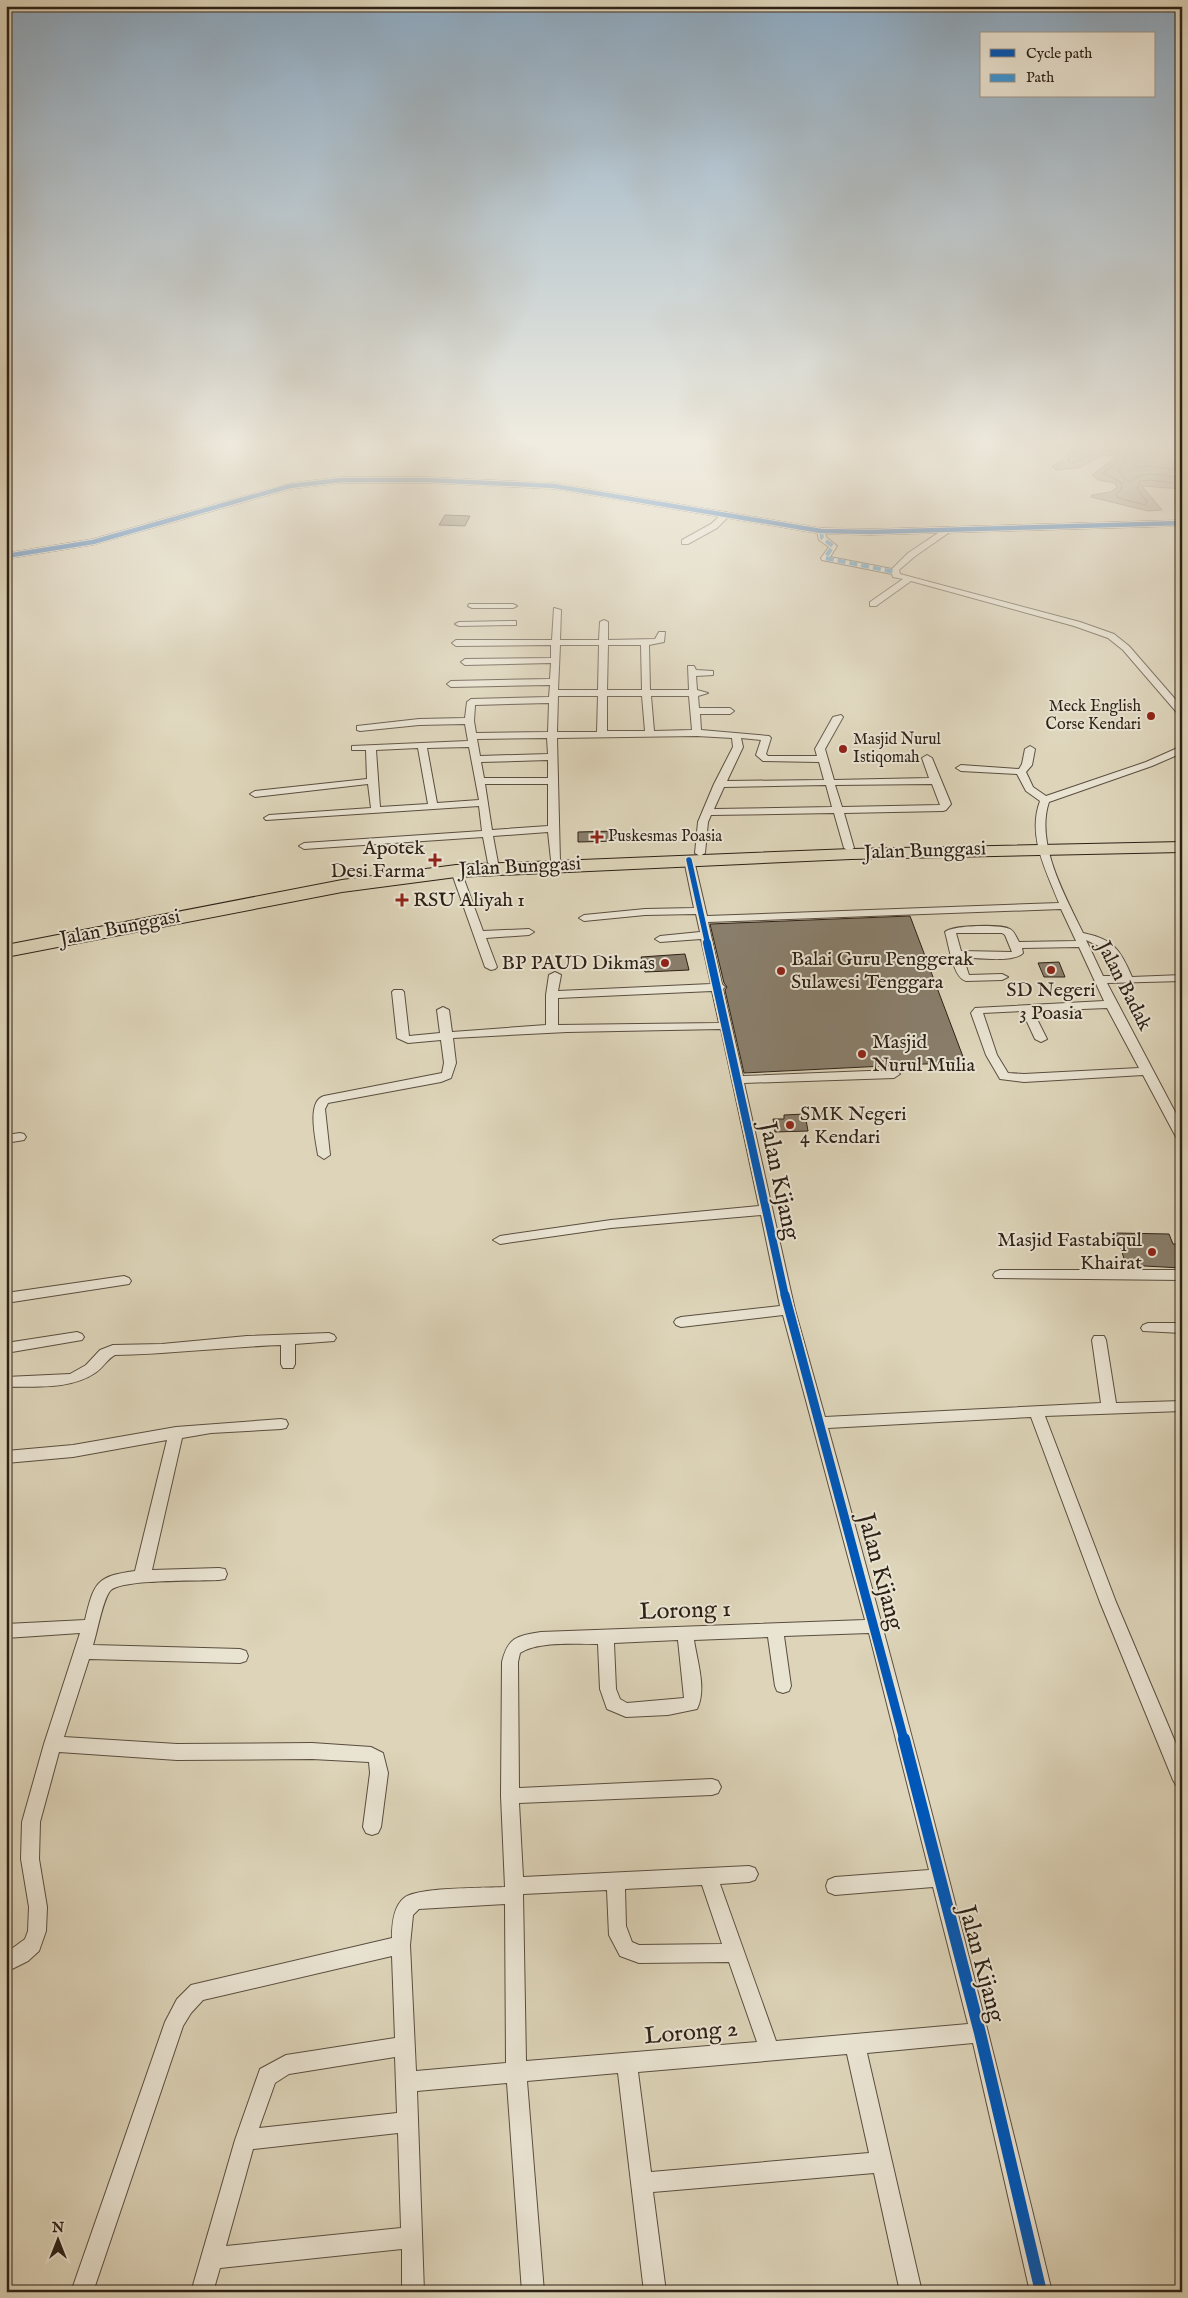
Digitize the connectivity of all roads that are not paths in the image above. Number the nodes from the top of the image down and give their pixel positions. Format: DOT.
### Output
graph roads {
  1 [pos="36,551"];
  2 [pos="829,551"];
  3 [pos="918,551"];
  4 [pos="6,556"];
  5 [pos="895,572"];
  6 [pos="909,579"];
  7 [pos="873,604"];
  8 [pos="472,606"];
  9 [pos="557,610"];
  10 [pos="604,622"];
  11 [pos="513,623"];
  12 [pos="458,624"];
  13 [pos="662,634"];
  14 [pos="512,642"];
  15 [pos="556,642"];
  16 [pos="603,642"];
  17 [pos="645,642"];
  18 [pos="456,643"];
  19 [pos="555,660"];
  20 [pos="465,662"];
  21 [pos="710,673"];
  22 [pos="554,682"];
  23 [pos="451,684"];
  24 [pos="602,693"];
  25 [pos="646,693"];
  26 [pos="693,693"];
  27 [pos="704,693"];
  28 [pos="554,696"];
  29 [pos="695,711"];
  30 [pos="730,711"];
  31 [pos="1182,713"];
  32 [pos="838,717"];
  33 [pos="469,721"];
  34 [pos="360,728"];
  35 [pos="697,733"];
  36 [pos="650,734"];
  37 [pos="552,735"];
  38 [pos="602,735"];
  39 [pos="736,735"];
  40 [pos="473,740"];
  41 [pos="422,745"];
  42 [pos="371,747"];
  43 [pos="356,748"];
  44 [pos="1182,748"];
  45 [pos="1030,749"];
  46 [pos="552,757"];
  47 [pos="927,758"];
  48 [pos="475,759"];
  49 [pos="823,759"];
  50 [pos="961,768"];
  51 [pos="1021,772"];
  52 [pos="935,780"];
  53 [pos="372,781"];
  54 [pos="481,781"];
  55 [pos="553,781"];
  56 [pos="719,784"];
  57 [pos="829,784"];
  58 [pos="255,794"];
  59 [pos="1045,800"];
  60 [pos="484,803"];
  61 [pos="433,807"];
  62 [pos="376,811"];
  63 [pos="838,811"];
  64 [pos="707,812"];
  65 [pos="269,818"];
  66 [pos="553,829"];
  67 [pos="487,832"];
  68 [pos="1182,842"];
  69 [pos="304,846"];
  70 [pos="1041,846"];
  71 [pos="1182,847"];
  72 [pos="849,848"];
  73 [pos="694,857"];
  74 [pos="556,860"];
  75 [pos="591,861"];
  76 [pos="494,863"];
  77 [pos="456,870"];
  78 [pos="316,887"];
  79 [pos="1065,906"];
  80 [pos="190,910"];
  81 [pos="701,915"];
  82 [pos="584,918"];
  83 [pos="529,932"];
  84 [pos="478,935"];
  85 [pos="706,935"];
  86 [pos="660,938"];
  87 [pos="1080,940"];
  88 [pos="6,944"];
  89 [pos="1015,945"];
  90 [pos="6,951"];
  91 [pos="957,954"];
  92 [pos="492,967"];
  93 [pos="555,975"];
  94 [pos="1002,978"];
  95 [pos="1182,978"];
  96 [pos="1099,980"];
  97 [pos="1128,980"];
  98 [pos="719,987"];
  99 [pos="398,992"];
  100 [pos="552,995"];
  101 [pos="1111,1004"];
  102 [pos="1026,1008"];
  103 [pos="443,1010"];
  104 [pos="726,1026"];
  105 [pos="552,1028"];
  106 [pos="447,1034"];
  107 [pos="1041,1039"];
  108 [pos="1146,1071"];
  109 [pos="894,1074"];
  110 [pos="738,1080"];
  111 [pos="1178,1122"];
  112 [pos="20,1137"];
  113 [pos="1182,1137"];
  114 [pos="6,1139"];
  115 [pos="324,1155"];
  116 [pos="765,1210"];
  117 [pos="500,1240"];
  118 [pos="1000,1275"];
  119 [pos="1182,1275"];
  120 [pos="124,1281"];
  121 [pos="6,1298"];
  122 [pos="788,1310"];
  123 [pos="681,1322"];
  124 [pos="1148,1328"];
  125 [pos="1182,1328"];
  126 [pos="77,1337"];
  127 [pos="330,1338"];
  128 [pos="288,1340"];
  129 [pos="1098,1340"];
  130 [pos="6,1348"];
  131 [pos="288,1364"];
  132 [pos="6,1382"];
  133 [pos="1182,1406"];
  134 [pos="1109,1407"];
  135 [pos="1036,1411"];
  136 [pos="818,1422"];
  137 [pos="281,1424"];
  138 [pos="176,1432"];
  139 [pos="6,1457"];
  140 [pos="219,1574"];
  141 [pos="142,1577"];
  142 [pos="91,1626"];
  143 [pos="875,1626"];
  144 [pos="6,1631"];
  145 [pos="775,1631"];
  146 [pos="685,1634"];
  147 [pos="606,1637"];
  148 [pos="84,1652"];
  149 [pos="240,1656"];
  150 [pos="783,1686"];
  151 [pos="53,1744"];
  152 [pos="1182,1780"];
  153 [pos="712,1787"];
  154 [pos="510,1796"];
  155 [pos="372,1827"];
  156 [pos="749,1874"];
  157 [pos="708,1876"];
  158 [pos="939,1878"];
  159 [pos="616,1882"];
  160 [pos="835,1886"];
  161 [pos="514,1891"];
  162 [pos="401,1945"];
  163 [pos="734,1953"];
  164 [pos="6,1963"];
  165 [pos="980,2033"];
  166 [pos="855,2045"];
  167 [pos="406,2046"];
  168 [pos="770,2050"];
  169 [pos="627,2064"];
  170 [pos="516,2071"];
  171 [pos="408,2082"];
  172 [pos="409,2122"];
  173 [pos="245,2140"];
  174 [pos="883,2162"];
  175 [pos="642,2183"];
  176 [pos="412,2237"];
  177 [pos="210,2258"];
  178 [pos="82,2292"];
  179 [pos="202,2292"];
  180 [pos="413,2292"];
  181 [pos="533,2292"];
  182 [pos="656,2292"];
  183 [pos="911,2292"];
  184 [pos="1042,2292"];
  1 -- 4 [label="street"];
  2 -- 5 [label="street"];
  3 -- 5 [label="street"];
  5 -- 6 [label="street"];
  6 -- 7 [label="street"];
  6 -- 31 [label="street"];
  8 -- 11 [label="street"];
  9 -- 15 [label="street"];
  10 -- 16 [label="street"];
  11 -- 12 [label="street"];
  11 -- 14 [label="street"];
  13 -- 17 [label="street"];
  14 -- 15 [label="street"];
  14 -- 18 [label="street"];
  15 -- 16 [label="street"];
  15 -- 19 [label="street"];
  16 -- 17 [label="street"];
  16 -- 24 [label="street"];
  17 -- 25 [label="street"];
  19 -- 20 [label="street"];
  19 -- 22 [label="street"];
  21 -- 26 [label="street"];
  22 -- 23 [label="street"];
  22 -- 28 [label="street"];
  24 -- 25 [label="street"];
  24 -- 28 [label="street"];
  24 -- 38 [label="street"];
  25 -- 26 [label="street"];
  25 -- 36 [label="street"];
  26 -- 27 [label="street"];
  26 -- 29 [label="street"];
  28 -- 33 [label="street"];
  28 -- 37 [label="street"];
  29 -- 30 [label="street"];
  29 -- 35 [label="street"];
  32 -- 49 [label="street"];
  33 -- 34 [label="street"];
  33 -- 40 [label="street"];
  35 -- 36 [label="street"];
  35 -- 39 [label="street"];
  36 -- 38 [label="street"];
  37 -- 38 [label="street"];
  37 -- 40 [label="street"];
  37 -- 46 [label="street"];
  39 -- 49 [label="street"];
  39 -- 56 [label="street, Jalan Kijang"];
  40 -- 41 [label="street"];
  40 -- 48 [label="street"];
  41 -- 42 [label="street"];
  41 -- 61 [label="street"];
  42 -- 43 [label="street"];
  42 -- 53 [label="street"];
  44 -- 59 [label="street"];
  45 -- 51 [label="street"];
  46 -- 48 [label="street"];
  46 -- 55 [label="street"];
  47 -- 52 [label="street"];
  48 -- 54 [label="street"];
  49 -- 57 [label="street"];
  50 -- 51 [label="street"];
  51 -- 59 [label="street"];
  52 -- 57 [label="street"];
  52 -- 63 [label="street"];
  53 -- 58 [label="street"];
  53 -- 62 [label="street"];
  54 -- 55 [label="street"];
  54 -- 60 [label="street"];
  55 -- 66 [label="street"];
  56 -- 57 [label="street"];
  56 -- 64 [label="street, Jalan Kijang"];
  57 -- 63 [label="street"];
  59 -- 70 [label="street, Jalan Badak"];
  60 -- 61 [label="street"];
  60 -- 67 [label="street"];
  61 -- 62 [label="street"];
  62 -- 65 [label="street"];
  63 -- 64 [label="street"];
  63 -- 72 [label="street"];
  64 -- 73 [label="street, Jalan Kijang"];
  66 -- 67 [label="street"];
  66 -- 74 [label="street"];
  67 -- 69 [label="street"];
  67 -- 76 [label="street"];
  68 -- 70 [label="highway"];
  70 -- 71 [label="highway"];
  70 -- 72 [label="highway, Jalan Bunggasi"];
  70 -- 73 [label="highway, Jalan Bunggasi"];
  70 -- 79 [label="street, Jalan Badak"];
  72 -- 73 [label="highway, Jalan Bunggasi"];
  73 -- 75 [label="highway, Jalan Bunggasi"];
  73 -- 81 [label="street, Jalan Kijang"];
  74 -- 75 [label="highway, Jalan Bunggasi"];
  74 -- 76 [label="highway, Jalan Bunggasi"];
  75 -- 77 [label="highway, Jalan Bunggasi"];
  76 -- 78 [label="highway, Jalan Bunggasi"];
  77 -- 78 [label="highway, Jalan Bunggasi"];
  77 -- 84 [label="street"];
  78 -- 80 [label="highway, Jalan Bunggasi"];
  79 -- 81 [label="street"];
  79 -- 87 [label="street, Jalan Badak"];
  80 -- 88 [label="highway, Jalan Bunggasi"];
  80 -- 90 [label="highway, Jalan Bunggasi"];
  81 -- 82 [label="street"];
  81 -- 85 [label="street, Jalan Kijang"];
  83 -- 84 [label="street"];
  84 -- 92 [label="street"];
  85 -- 86 [label="street"];
  85 -- 98 [label="street, Jalan Kijang"];
  87 -- 89 [label="street"];
  87 -- 96 [label="street, Jalan Badak"];
  87 -- 97 [label="street"];
  89 -- 91 [label="street"];
  89 -- 91 [label="street"];
  91 -- 94 [label="street"];
  93 -- 100 [label="street"];
  95 -- 97 [label="street"];
  96 -- 97 [label="street"];
  96 -- 101 [label="street, Jalan Badak"];
  98 -- 100 [label="street"];
  98 -- 104 [label="street, Jalan Kijang"];
  99 -- 106 [label="street"];
  100 -- 105 [label="street"];
  101 -- 102 [label="street"];
  101 -- 108 [label="street, Jalan Badak"];
  102 -- 107 [label="street"];
  102 -- 108 [label="street"];
  103 -- 106 [label="street"];
  104 -- 105 [label="street"];
  104 -- 110 [label="street, Jalan Kijang"];
  105 -- 106 [label="street"];
  106 -- 115 [label="street"];
  108 -- 111 [label="street, Jalan Badak"];
  109 -- 110 [label="street"];
  110 -- 116 [label="street, Jalan Kijang"];
  111 -- 113 [label="street, Jalan Badak"];
  112 -- 114 [label="street"];
  116 -- 117 [label="street"];
  116 -- 122 [label="street, Jalan Kijang"];
  118 -- 119 [label="street"];
  120 -- 121 [label="street"];
  122 -- 123 [label="street"];
  122 -- 136 [label="street, Jalan Kijang"];
  124 -- 125 [label="street"];
  126 -- 130 [label="street"];
  127 -- 128 [label="street"];
  128 -- 131 [label="street"];
  128 -- 132 [label="street"];
  129 -- 134 [label="street"];
  133 -- 134 [label="street"];
  134 -- 135 [label="street"];
  135 -- 136 [label="street"];
  135 -- 152 [label="street"];
  136 -- 143 [label="street, Jalan Kijang"];
  137 -- 138 [label="street"];
  138 -- 139 [label="street"];
  138 -- 141 [label="street"];
  140 -- 141 [label="street"];
  141 -- 142 [label="street"];
  142 -- 144 [label="street"];
  142 -- 148 [label="street"];
  143 -- 145 [label="street, Lorong 1"];
  143 -- 158 [label="street, Jalan Kijang"];
  145 -- 146 [label="street, Lorong 1"];
  145 -- 150 [label="street"];
  146 -- 147 [label="street, Lorong 1"];
  146 -- 147 [label="street"];
  147 -- 154 [label="street, Lorong 1"];
  148 -- 149 [label="street"];
  148 -- 151 [label="street"];
  151 -- 155 [label="street"];
  151 -- 164 [label="street"];
  153 -- 154 [label="street"];
  154 -- 161 [label="street"];
  156 -- 157 [label="street"];
  157 -- 159 [label="street"];
  157 -- 163 [label="street"];
  158 -- 160 [label="street"];
  158 -- 165 [label="street, Jalan Kijang"];
  159 -- 161 [label="street"];
  159 -- 163 [label="street"];
  161 -- 162 [label="street"];
  161 -- 170 [label="street"];
  162 -- 167 [label="street"];
  162 -- 178 [label="street"];
  163 -- 168 [label="street"];
  165 -- 166 [label="street, Lorong 2"];
  165 -- 184 [label="street, Jalan Kijang"];
  166 -- 168 [label="street, Lorong 2"];
  166 -- 174 [label="street"];
  167 -- 171 [label="street"];
  167 -- 173 [label="street"];
  168 -- 169 [label="street, Lorong 2"];
  169 -- 170 [label="street, Lorong 2"];
  169 -- 175 [label="street"];
  170 -- 171 [label="street, Lorong 2"];
  170 -- 181 [label="street"];
  171 -- 172 [label="street"];
  172 -- 173 [label="street"];
  172 -- 176 [label="street"];
  173 -- 177 [label="street"];
  174 -- 175 [label="street"];
  174 -- 183 [label="street"];
  175 -- 182 [label="street"];
  176 -- 177 [label="street"];
  176 -- 180 [label="street"];
  177 -- 179 [label="street"];
}
